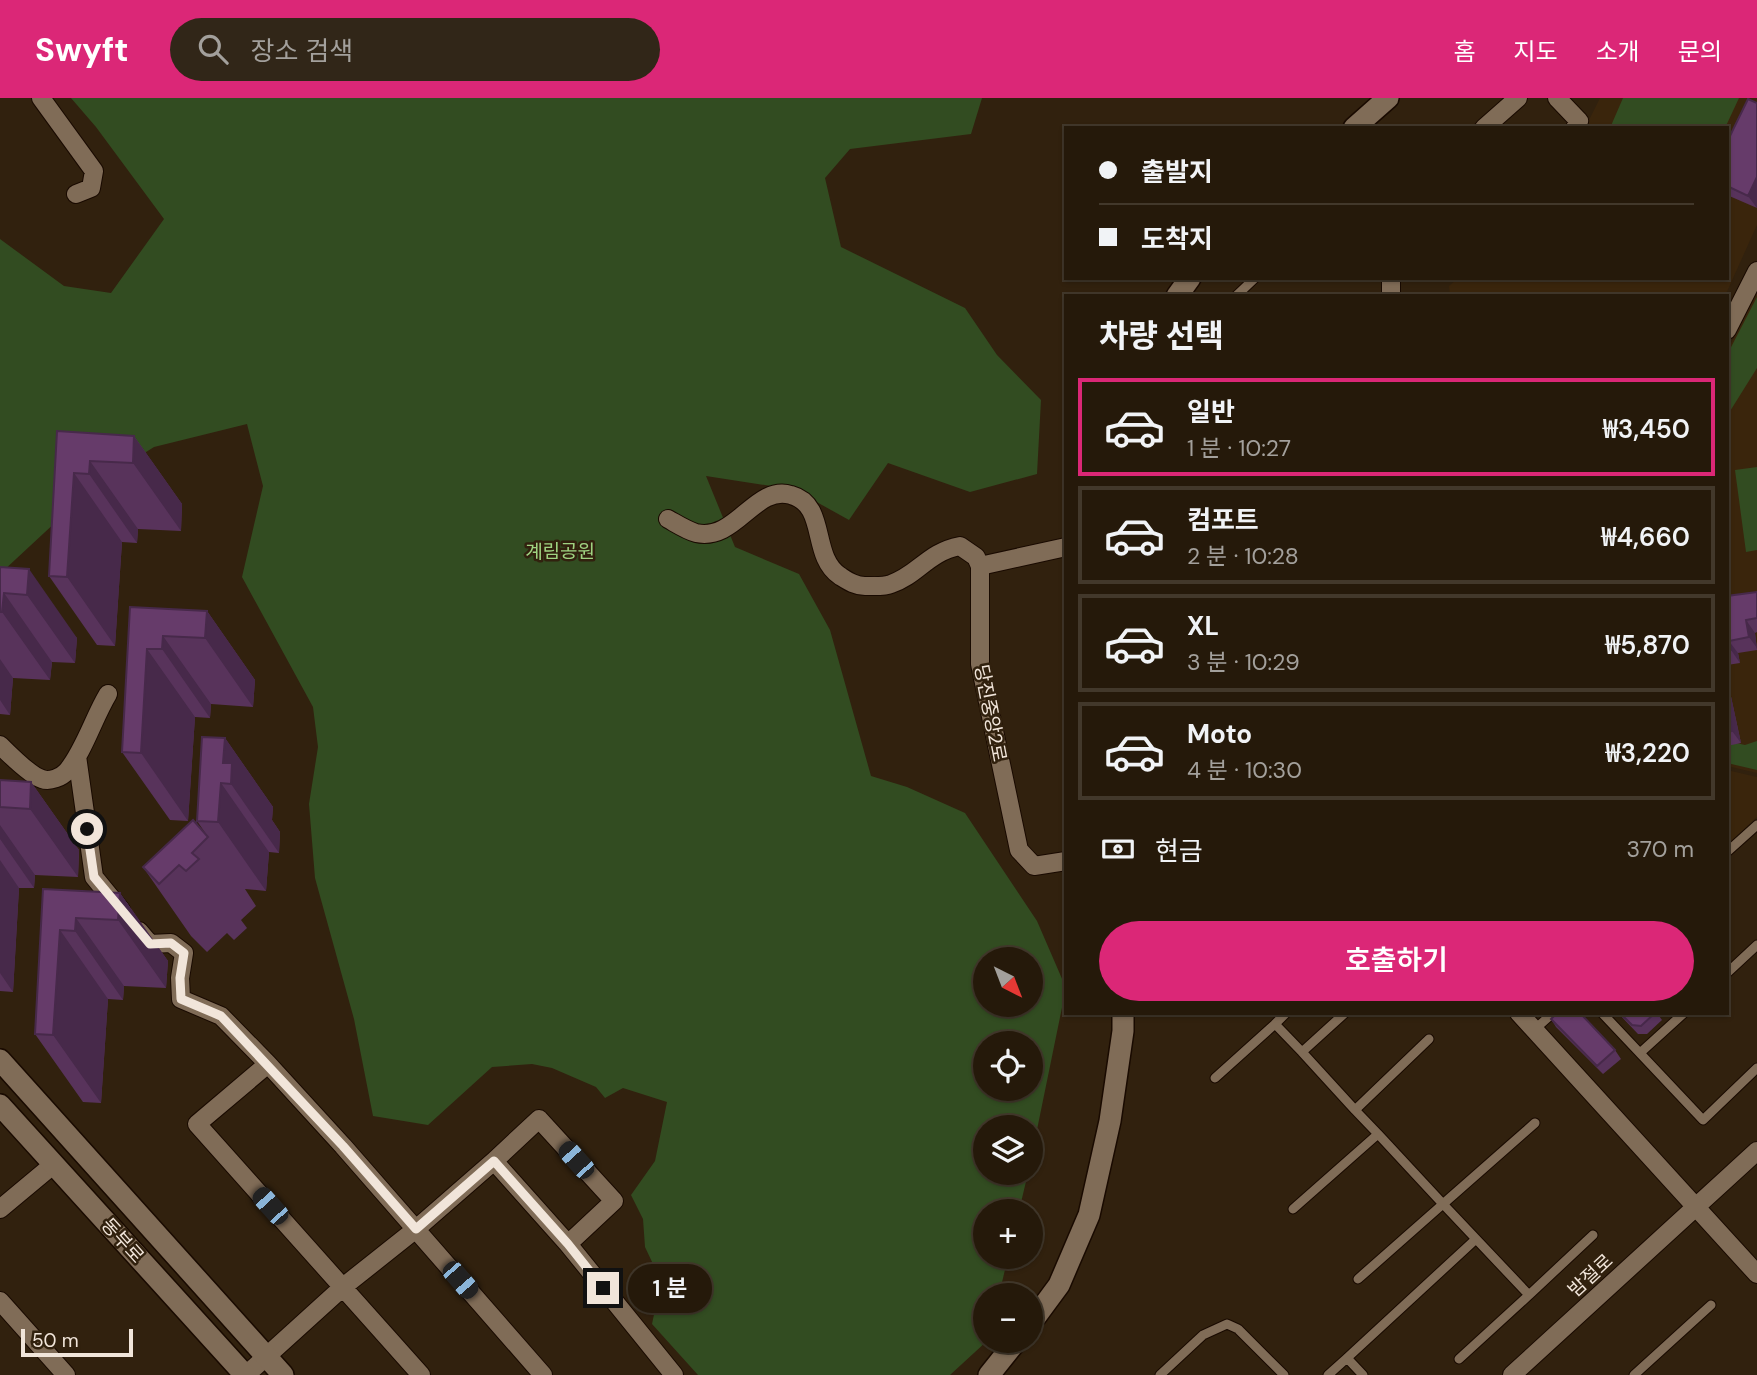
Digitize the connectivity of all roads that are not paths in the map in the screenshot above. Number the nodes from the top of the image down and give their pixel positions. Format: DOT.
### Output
graph roads {
  1 [pos="41,98"];
  2 [pos="1388,98"];
  3 [pos="1518,98"];
  4 [pos="1558,98"];
  5 [pos="1356,126"];
  6 [pos="1486,126"];
  7 [pos="1576,126"];
  8 [pos="76,194"];
  9 [pos="1757,271"];
  10 [pos="1253,280"];
  11 [pos="1238,294"];
  12 [pos="1729,326"];
  13 [pos="668,519"];
  14 [pos="1064,547"];
  15 [pos="980,566"];
  16 [pos="108,694"];
  17 [pos="0,745"];
  18 [pos="77,756"];
  19 [pos="1757,825"];
  20 [pos="1729,850"];
  21 [pos="1064,861"];
  22 [pos="1757,945"];
  23 [pos="1729,971"];
  24 [pos="1123,1015"];
  25 [pos="1284,1015"];
  26 [pos="1343,1015"];
  27 [pos="1521,1015"];
  28 [pos="1551,1015"];
  29 [pos="1604,1015"];
  30 [pos="1682,1015"];
  31 [pos="1275,1024"];
  32 [pos="1534,1030"];
  33 [pos="1429,1039"];
  34 [pos="1302,1052"];
  35 [pos="1640,1054"];
  36 [pos="0,1060"];
  37 [pos="268,1064"];
  38 [pos="1757,1068"];
  39 [pos="1215,1078"];
  40 [pos="0,1105"];
  41 [pos="1355,1110"];
  42 [pos="1535,1123"];
  43 [pos="1378,1134"];
  44 [pos="1757,1151"];
  45 [pos="494,1161"];
  46 [pos="54,1164"];
  47 [pos="1443,1204"];
  48 [pos="1696,1207"];
  49 [pos="0,1209"];
  50 [pos="1293,1209"];
  51 [pos="416,1229"];
  52 [pos="1593,1235"];
  53 [pos="1476,1239"];
  54 [pos="568,1244"];
  55 [pos="1757,1274"];
  56 [pos="1358,1279"];
  57 [pos="343,1287"];
  58 [pos="1529,1295"];
  59 [pos="0,1301"];
  60 [pos="1712,1305"];
  61 [pos="1043,1307"];
  62 [pos="1007,1353"];
  63 [pos="267,1357"];
  64 [pos="1347,1357"];
  65 [pos="1459,1359"];
  66 [pos="66,1375"];
  67 [pos="246,1375"];
  68 [pos="283,1375"];
  69 [pos="421,1375"];
  70 [pos="543,1375"];
  71 [pos="674,1375"];
  72 [pos="989,1375"];
  73 [pos="1160,1375"];
  74 [pos="1284,1375"];
  75 [pos="1328,1375"];
  76 [pos="1363,1375"];
  77 [pos="1512,1375"];
  78 [pos="1634,1375"];
  1 -- 8 [label="street"];
  2 -- 5 [label="street"];
  3 -- 6 [label="street"];
  4 -- 7 [label="street"];
  9 -- 12 [label="street"];
  10 -- 11 [label="lane"];
  13 -- 15 [label="street"];
  14 -- 15 [label="street"];
  15 -- 21 [label="street, 당진중앙2로"];
  16 -- 18 [label="street"];
  17 -- 18 [label="street"];
  18 -- 37 [label="street"];
  19 -- 20 [label="lane"];
  22 -- 23 [label="lane"];
  24 -- 61 [label="street"];
  25 -- 31 [label="lane"];
  26 -- 34 [label="lane"];
  27 -- 32 [label="street"];
  28 -- 32 [label="lane"];
  29 -- 35 [label="lane"];
  30 -- 35 [label="lane"];
  31 -- 34 [label="lane"];
  31 -- 39 [label="lane"];
  32 -- 48 [label="street"];
  33 -- 41 [label="lane"];
  34 -- 41 [label="lane"];
  35 -- 38 [label="lane"];
  36 -- 63 [label="street"];
  37 -- 51 [label="street"];
  37 -- 57 [label="street"];
  40 -- 46 [label="street, 동부로"];
  41 -- 43 [label="lane"];
  42 -- 47 [label="lane"];
  43 -- 47 [label="lane"];
  43 -- 50 [label="lane"];
  44 -- 48 [label="street, 밤절로"];
  45 -- 51 [label="street"];
  45 -- 54 [label="street"];
  45 -- 54 [label="street"];
  46 -- 49 [label="street"];
  46 -- 67 [label="street, 동부로"];
  47 -- 53 [label="lane"];
  47 -- 56 [label="lane"];
  48 -- 55 [label="street"];
  48 -- 77 [label="street, 밤절로"];
  51 -- 57 [label="street"];
  51 -- 70 [label="street"];
  52 -- 58 [label="lane"];
  53 -- 58 [label="lane"];
  53 -- 64 [label="lane"];
  54 -- 71 [label="street"];
  57 -- 63 [label="street"];
  57 -- 69 [label="street"];
  58 -- 65 [label="lane"];
  59 -- 66 [label="street"];
  60 -- 78 [label="lane"];
  62 -- 72 [label="street"];
  63 -- 67 [label="street"];
  63 -- 68 [label="street"];
  64 -- 75 [label="lane"];
  64 -- 76 [label="lane"];
  73 -- 74 [label="lane"];
}
